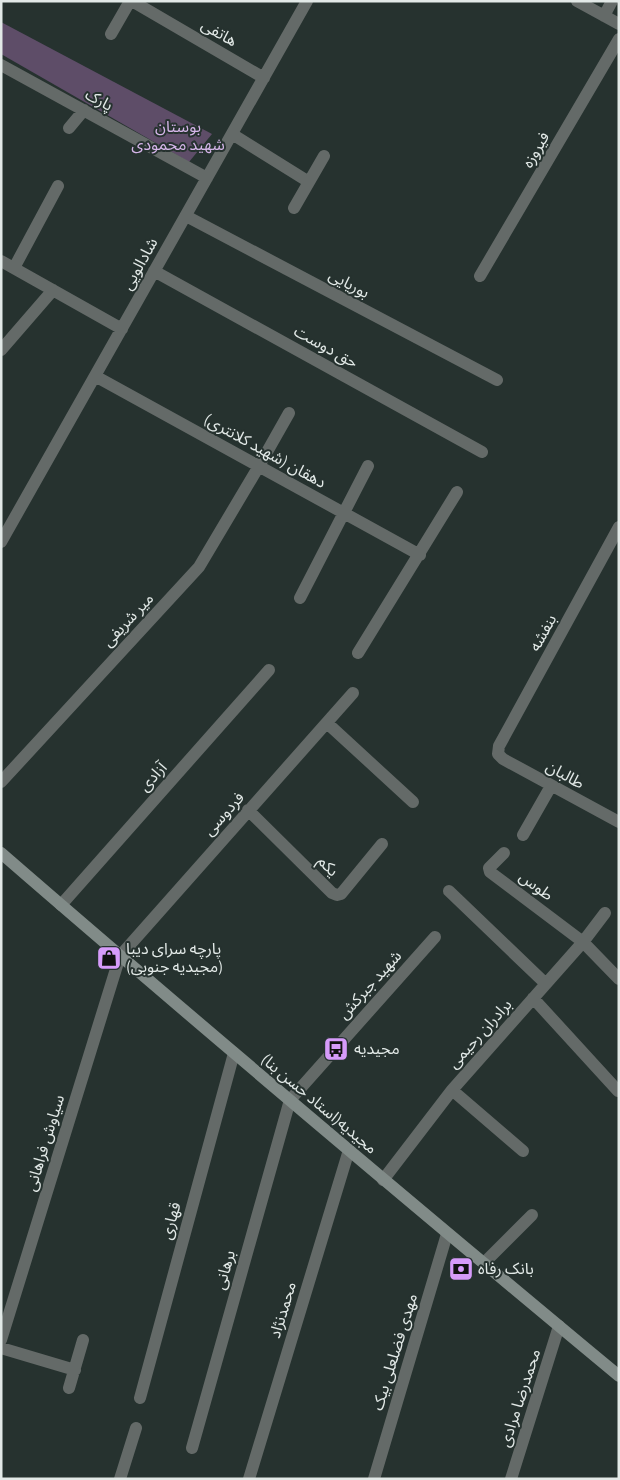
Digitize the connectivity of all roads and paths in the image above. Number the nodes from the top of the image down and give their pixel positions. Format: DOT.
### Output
graph roads {
  1 [pos="131,1"];
  2 [pos="307,1"];
  3 [pos="577,1"];
  4 [pos="612,1"];
  5 [pos="604,16"];
  6 [pos="619,24"];
  7 [pos="111,34"];
  8 [pos="619,40"];
  9 [pos="1,65"];
  10 [pos="264,78"];
  11 [pos="84,110"];
  12 [pos="69,128"];
  13 [pos="232,134"];
  14 [pos="324,156"];
  15 [pos="207,178"];
  16 [pos="309,182"];
  17 [pos="58,186"];
  18 [pos="294,208"];
  19 [pos="186,216"];
  20 [pos="1,261"];
  21 [pos="14,268"];
  22 [pos="154,271"];
  23 [pos="480,276"];
  24 [pos="53,290"];
  25 [pos="122,329"];
  26 [pos="1,350"];
  27 [pos="95,376"];
  28 [pos="497,380"];
  29 [pos="289,413"];
  30 [pos="482,452"];
  31 [pos="259,466"];
  32 [pos="368,466"];
  33 [pos="457,492"];
  34 [pos="344,513"];
  35 [pos="619,527"];
  36 [pos="1,542"];
  37 [pos="420,555"];
  38 [pos="300,598"];
  39 [pos="358,653"];
  40 [pos="270,670"];
  41 [pos="353,694"];
  42 [pos="327,723"];
  43 [pos="498,754"];
  44 [pos="1,782"];
  45 [pos="551,786"];
  46 [pos="413,802"];
  47 [pos="248,810"];
  48 [pos="619,822"];
  49 [pos="523,835"];
  50 [pos="382,844"];
  51 [pos="1,853"];
  52 [pos="504,853"];
  53 [pos="449,891"];
  54 [pos="61,905"];
  55 [pos="605,913"];
  56 [pos="435,937"];
  57 [pos="583,942"];
  58 [pos="120,956"];
  59 [pos="619,979"];
  60 [pos="546,984"];
  61 [pos="533,998"];
  62 [pos="234,1053"];
  63 [pos="452,1090"];
  64 [pos="618,1091"];
  65 [pos="290,1100"];
  66 [pos="349,1150"];
  67 [pos="523,1151"];
  68 [pos="383,1180"];
  69 [pos="532,1215"];
  70 [pos="447,1234"];
  71 [pos="484,1263"];
  72 [pos="559,1326"];
  73 [pos="1,1340"];
  74 [pos="83,1340"];
  75 [pos="1,1348"];
  76 [pos="75,1370"];
  77 [pos="619,1376"];
  78 [pos="69,1388"];
  79 [pos="140,1398"];
  80 [pos="136,1428"];
  81 [pos="192,1448"];
  82 [pos="120,1479"];
  83 [pos="249,1479"];
  84 [pos="374,1479"];
  85 [pos="511,1479"];
  1 -- 7 [label="street"];
  1 -- 10 [label="street, هاتفی"];
  2 -- 10 [label="street, شادالویی"];
  3 -- 5 [label="street"];
  4 -- 5 [label="street"];
  5 -- 6 [label="street"];
  8 -- 23 [label="street, فیروزه"];
  9 -- 11 [label="street, پارک"];
  10 -- 13 [label="street, شادالویی"];
  11 -- 12 [label="street"];
  11 -- 15 [label="street, پارک"];
  13 -- 15 [label="street, شادالویی"];
  13 -- 16 [label="street"];
  14 -- 16 [label="street"];
  15 -- 19 [label="street, شادالویی"];
  16 -- 18 [label="street"];
  17 -- 21 [label="street"];
  19 -- 22 [label="street, شادالویی"];
  19 -- 28 [label="street, بوریایی"];
  20 -- 21 [label="street"];
  21 -- 24 [label="street"];
  22 -- 25 [label="street, شادالویی"];
  22 -- 30 [label="street, حق دوست"];
  24 -- 25 [label="street"];
  24 -- 26 [label="street"];
  25 -- 27 [label="street, شادالویی"];
  27 -- 31 [label="street, دهقان (شهید کلانتری)"];
  27 -- 36 [label="street, شادالویی"];
  29 -- 31 [label="street, میر شریفی"];
  31 -- 34 [label="street, دهقان (شهید کلانتری)"];
  31 -- 44 [label="street, میر شریفی"];
  32 -- 34 [label="street"];
  33 -- 37 [label="street"];
  34 -- 37 [label="street, دهقان (شهید کلانتری)"];
  34 -- 38 [label="street"];
  35 -- 43 [label="street, بنفشه"];
  37 -- 39 [label="street"];
  40 -- 54 [label="street, آزادی"];
  41 -- 42 [label="street, فردوسی"];
  42 -- 46 [label="street"];
  42 -- 47 [label="street, فردوسی"];
  43 -- 45 [label="street, طالبان"];
  45 -- 48 [label="street, طالبان"];
  45 -- 49 [label="street"];
  47 -- 50 [label="street, یکم"];
  47 -- 58 [label="street, فردوسی"];
  51 -- 54 [label="main road, مجیدیه(استاد حسن بنا)"];
  52 -- 57 [label="street, طوس"];
  53 -- 60 [label="street"];
  54 -- 58 [label="main road, مجیدیه(استاد حسن بنا)"];
  55 -- 57 [label="street, برادران رحیمی"];
  56 -- 65 [label="street, شهید جبرکش"];
  57 -- 59 [label="street"];
  57 -- 60 [label="street, برادران رحیمی"];
  58 -- 62 [label="main road, مجیدیه(استاد حسن بنا)"];
  58 -- 73 [label="street, سیاوش فراهانی"];
  60 -- 61 [label="street, برادران رحیمی"];
  61 -- 63 [label="street, برادران رحیمی"];
  61 -- 64 [label="street"];
  62 -- 65 [label="main road, مجیدیه(استاد حسن بنا)"];
  62 -- 79 [label="street, قهاری"];
  63 -- 67 [label="street"];
  63 -- 68 [label="street, برادران رحیمی"];
  65 -- 66 [label="main road, مجیدیه(استاد حسن بنا)"];
  65 -- 81 [label="street, برهانی"];
  66 -- 68 [label="main road, مجیدیه(استاد حسن بنا)"];
  66 -- 83 [label="street, محمدنژاد"];
  68 -- 70 [label="main road, مجیدیه(استاد حسن بنا)"];
  69 -- 71 [label="street"];
  70 -- 71 [label="main road, مجیدیه(استاد حسن بنا)"];
  70 -- 84 [label="street, مهدی فضلعلی بیک"];
  71 -- 72 [label="main road, مجیدیه(استاد حسن بنا)"];
  72 -- 77 [label="main road, مجیدیه(استاد حسن بنا)"];
  72 -- 85 [label="street, محمدرضا مرادی"];
  74 -- 76 [label="street"];
  75 -- 76 [label="street"];
  76 -- 78 [label="street"];
  80 -- 82 [label="street"];
}
